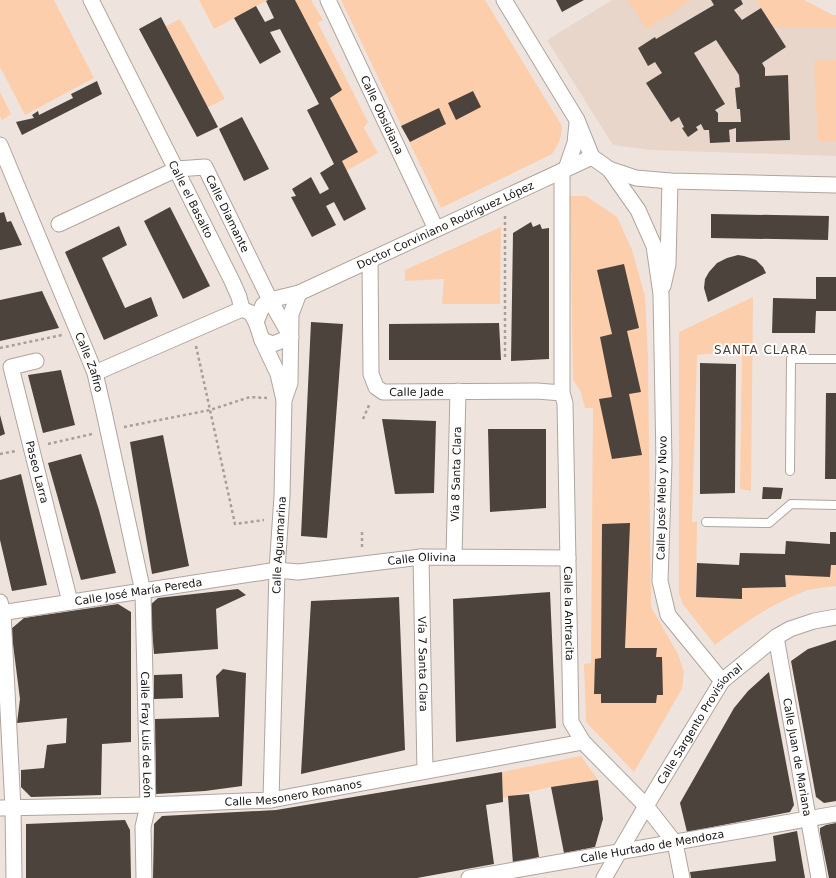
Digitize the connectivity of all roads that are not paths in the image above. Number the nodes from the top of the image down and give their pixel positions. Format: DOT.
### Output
graph roads {
  1 [pos="91,0"];
  2 [pos="328,0"];
  3 [pos="504,0"];
  4 [pos="577,120"];
  5 [pos="0,144"];
  6 [pos="592,157"];
  7 [pos="177,168"];
  8 [pos="609,168"];
  9 [pos="564,170"];
  10 [pos="670,181"];
  11 [pos="836,185"];
  12 [pos="59,224"];
  13 [pos="436,229"];
  14 [pos="370,260"];
  15 [pos="299,294"];
  16 [pos="661,294"];
  17 [pos="270,300"];
  18 [pos="242,309"];
  19 [pos="256,322"];
  20 [pos="292,337"];
  21 [pos="262,340"];
  22 [pos="836,359"];
  23 [pos="36,361"];
  24 [pos="95,373"];
  25 [pos="458,392"];
  26 [pos="562,393"];
  27 [pos="284,400"];
  28 [pos="790,471"];
  29 [pos="836,504"];
  30 [pos="706,522"];
  31 [pos="420,557"];
  32 [pos="454,557"];
  33 [pos="568,558"];
  34 [pos="277,570"];
  35 [pos="143,592"];
  36 [pos="70,602"];
  37 [pos="1,609"];
  38 [pos="836,616"];
  39 [pos="776,637"];
  40 [pos="722,681"];
  41 [pos="583,742"];
  42 [pos="425,770"];
  43 [pos="271,800"];
  44 [pos="148,805"];
  45 [pos="646,806"];
  46 [pos="6,808"];
  47 [pos="836,814"];
  48 [pos="808,819"];
  49 [pos="675,843"];
  50 [pos="619,853"];
  51 [pos="14,878"];
  52 [pos="144,878"];
  53 [pos="469,878"];
  54 [pos="604,878"];
  55 [pos="682,878"];
  56 [pos="819,878"];
  1 -- 7 [label="street, Calle el Basalto"];
  2 -- 13 [label="street, Calle Obsidiana"];
  3 -- 4 [label="street"];
  4 -- 6 [label="street"];
  4 -- 9 [label="street, Calle la Antracita"];
  5 -- 24 [label="street, Calle Zafiro"];
  6 -- 8 [label="street"];
  6 -- 9 [label="street, Doctor Corviniano Rodríguez López"];
  7 -- 12 [label="street, Calle Diamante"];
  7 -- 17 [label="street, Calle Diamante"];
  7 -- 18 [label="street, Calle el Basalto"];
  8 -- 10 [label="street"];
  8 -- 16 [label="street"];
  9 -- 13 [label="street, Doctor Corviniano Rodríguez López"];
  9 -- 26 [label="street, Calle la Antracita"];
  10 -- 11 [label="street"];
  10 -- 16 [label="street"];
  13 -- 14 [label="street, Doctor Corviniano Rodríguez López"];
  14 -- 15 [label="street, Doctor Corviniano Rodríguez López"];
  14 -- 25 [label="street, Calle Jade"];
  15 -- 17 [label="street, Doctor Corviniano Rodríguez López"];
  15 -- 20 [label="street, Calle Aguamarina"];
  16 -- 40 [label="street, Calle José Melo y Novo"];
  17 -- 19 [label="street"];
  17 -- 20 [label="street, Calle Diamante"];
  18 -- 19 [label="street, Calle el Basalto"];
  18 -- 24 [label="street"];
  19 -- 21 [label="street, Calle el Basalto"];
  20 -- 21 [label="street"];
  20 -- 27 [label="street, Calle Aguamarina"];
  21 -- 27 [label="street, Calle el Basalto"];
  22 -- 28 [label="lane"];
  23 -- 36 [label="street, Paseo Larra"];
  24 -- 35 [label="street, Calle Zafiro"];
  25 -- 26 [label="street, Calle Jade"];
  25 -- 32 [label="street, Vía 8 Santa Clara"];
  26 -- 33 [label="street, Calle la Antracita"];
  27 -- 34 [label="street, Calle Aguamarina"];
  29 -- 30 [label="lane"];
  31 -- 32 [label="street, Calle Olivina"];
  31 -- 34 [label="street, Calle Olivina"];
  31 -- 42 [label="street, Vía 7 Santa Clara"];
  32 -- 33 [label="street, Calle Olivina"];
  33 -- 41 [label="street, Calle la Antracita"];
  34 -- 35 [label="street, Calle José María Pereda"];
  34 -- 43 [label="street, Calle Aguamarina"];
  35 -- 36 [label="street, Calle José María Pereda"];
  35 -- 44 [label="street, Calle Fray Luis de León"];
  36 -- 37 [label="street, Calle José María Pereda"];
  37 -- 46 [label="street"];
  38 -- 39 [label="street, Calle Sargento Provisional"];
  39 -- 40 [label="street, Calle Sargento Provisional"];
  39 -- 48 [label="street, Calle Juan de Mariana"];
  40 -- 45 [label="street, Calle Sargento Provisional"];
  41 -- 42 [label="street, Calle Mesonero Romanos"];
  41 -- 45 [label="street, Calle la Antracita"];
  42 -- 43 [label="street, Calle Mesonero Romanos"];
  43 -- 44 [label="street, Calle Mesonero Romanos"];
  44 -- 46 [label="street, Calle Mesonero Romanos"];
  44 -- 52 [label="street, Calle Fray Luis de León"];
  45 -- 49 [label="street, Calle la Antracita"];
  45 -- 50 [label="street, Calle Sargento Provisional"];
  46 -- 51 [label="street"];
  47 -- 48 [label="street, Calle Hurtado de Mendoza"];
  48 -- 49 [label="street, Calle Hurtado de Mendoza"];
  48 -- 56 [label="street, Calle Juan de Mariana"];
  49 -- 50 [label="street, Calle Hurtado de Mendoza"];
  49 -- 55 [label="street"];
  50 -- 53 [label="street, Calle Hurtado de Mendoza"];
  50 -- 54 [label="street, Calle Sargento Provisional"];
}
